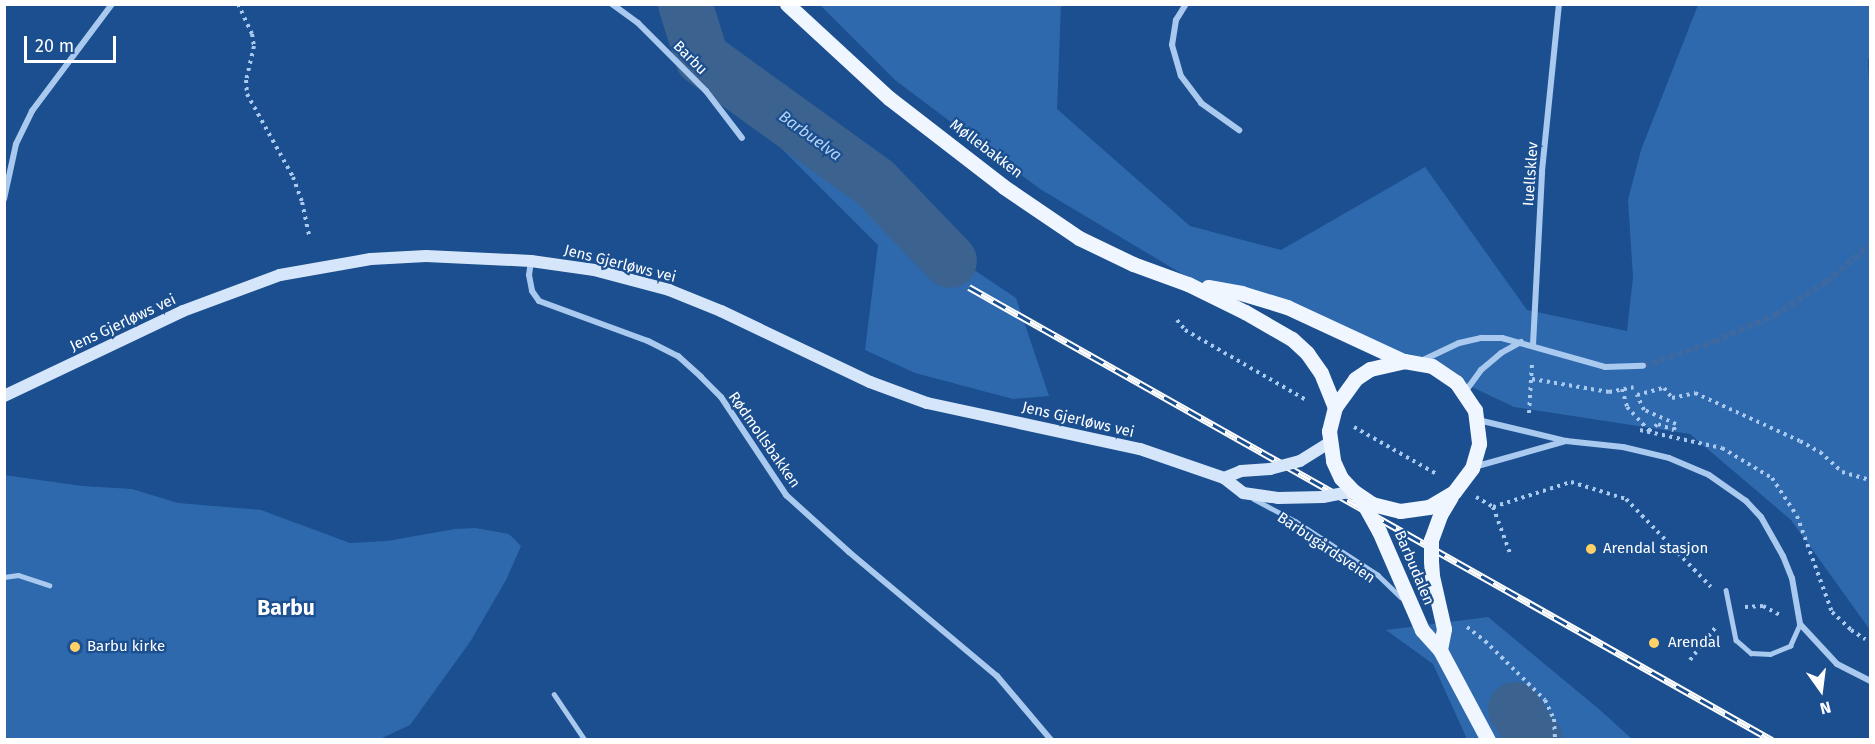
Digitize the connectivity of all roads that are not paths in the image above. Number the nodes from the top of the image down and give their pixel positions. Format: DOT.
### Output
graph roads {
  1 [pos="112,4"];
  2 [pos="612,4"];
  3 [pos="787,4"];
  4 [pos="1186,4"];
  5 [pos="1559,4"];
  6 [pos="1239,130"];
  7 [pos="742,138"];
  8 [pos="4,199"];
  9 [pos="531,261"];
  10 [pos="1188,284"];
  11 [pos="1521,342"];
  12 [pos="1533,345"];
  13 [pos="1411,361"];
  14 [pos="1643,366"];
  15 [pos="1465,392"];
  16 [pos="4,396"];
  17 [pos="1335,407"];
  18 [pos="1478,420"];
  19 [pos="1566,441"];
  20 [pos="1329,444"];
  21 [pos="1472,468"];
  22 [pos="1224,478"];
  23 [pos="1454,492"];
  24 [pos="1243,493"];
  25 [pos="1356,494"];
  26 [pos="4,577"];
  27 [pos="49,585"];
  28 [pos="1726,590"];
  29 [pos="1410,605"];
  30 [pos="1800,624"];
  31 [pos="1440,650"];
  32 [pos="1870,681"];
  33 [pos="554,694"];
  34 [pos="585,740"];
  35 [pos="1051,740"];
  36 [pos="1488,740"];
  1 -- 8 [label="street"];
  2 -- 7 [label="street, Barbu"];
  3 -- 10 [label="main road, Møllebakken"];
  4 -- 6 [label="street"];
  5 -- 12 [label="street, Iuellsklev"];
  9 -- 16 [label="main road, Jens Gjerløws vei"];
  9 -- 22 [label="main road, Jens Gjerløws vei"];
  9 -- 35 [label="street, Rødmollsbakken"];
  10 -- 13 [label="main road, Møllebakken"];
  10 -- 17 [label="main road, Møllebakken"];
  11 -- 12 [label="street"];
  11 -- 13 [label="street"];
  11 -- 15 [label="street"];
  12 -- 14 [label="street"];
  13 -- 15 [label="main road"];
  13 -- 17 [label="main road"];
  15 -- 18 [label="main road"];
  17 -- 20 [label="main road, bridge"];
  18 -- 19 [label="street"];
  18 -- 21 [label="main road"];
  19 -- 21 [label="street"];
  19 -- 30 [label="street"];
  20 -- 22 [label="main road, bridge"];
  20 -- 25 [label="main road, bridge"];
  21 -- 23 [label="main road, bridge"];
  22 -- 24 [label="main road, Jens Gjerløws vei"];
  23 -- 25 [label="main road, bridge"];
  23 -- 31 [label="main road, Barbudalen, bridge"];
  24 -- 25 [label="main road, bridge"];
  24 -- 29 [label="lane"];
  25 -- 29 [label="main road, Barbudalen, bridge"];
  26 -- 27 [label="lane"];
  28 -- 30 [label="lane"];
  29 -- 31 [label="main road, Barbudalen"];
  30 -- 32 [label="street"];
  31 -- 36 [label="main road, Barbudalen"];
  33 -- 34 [label="lane"];
}
